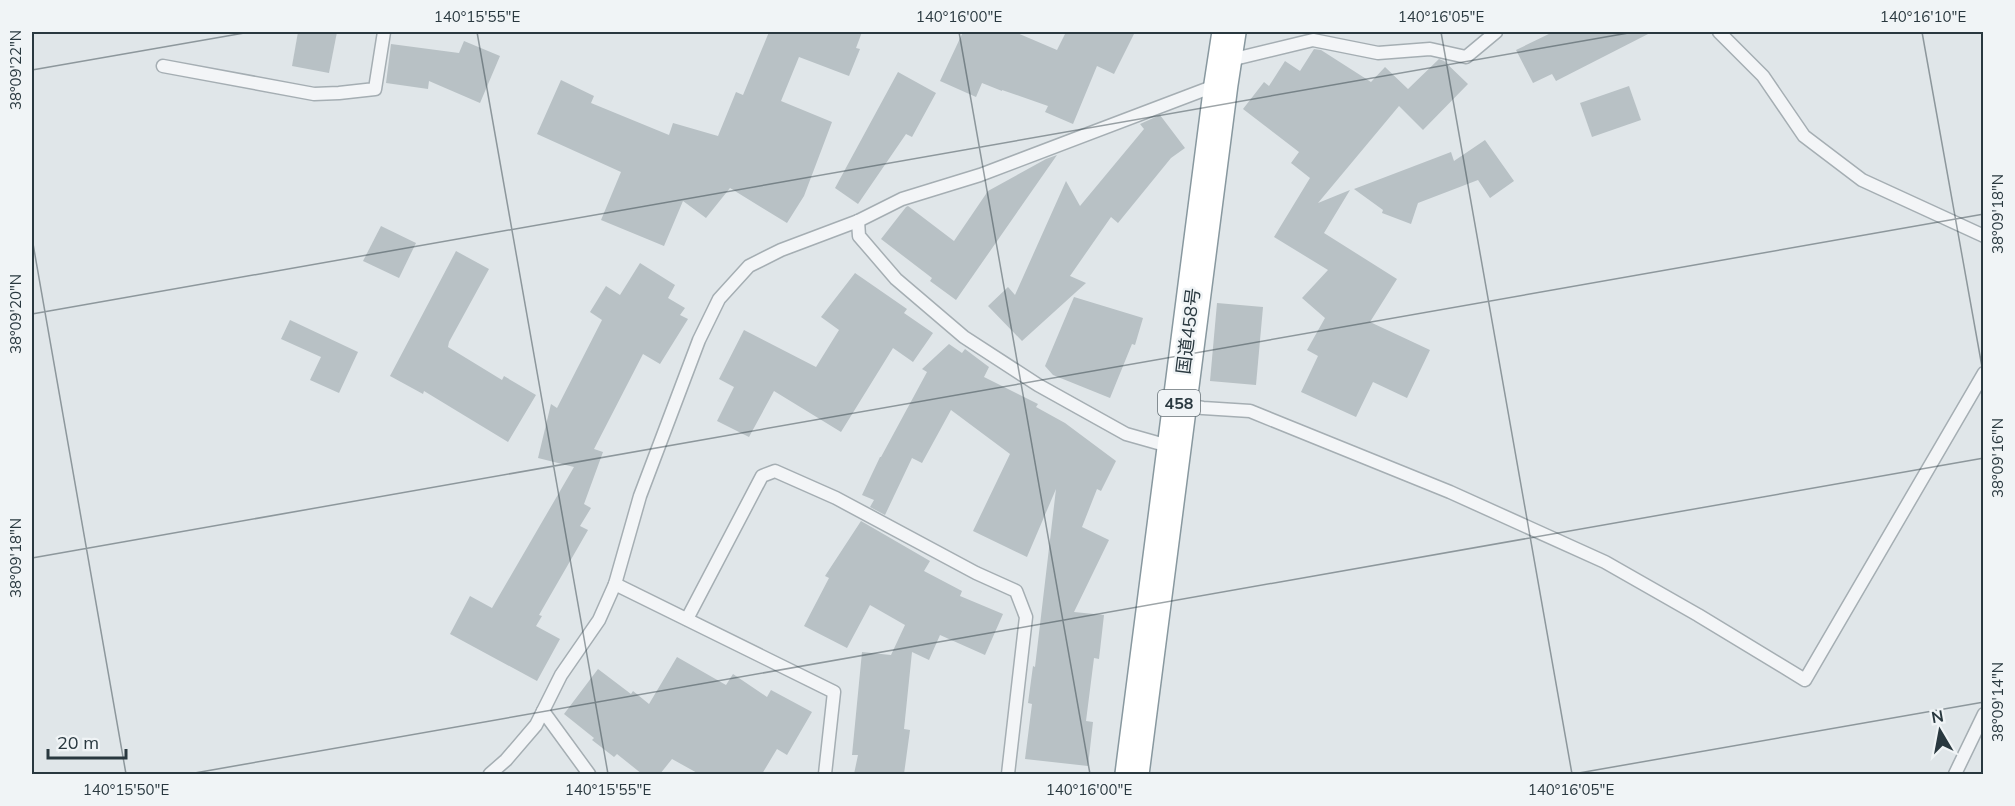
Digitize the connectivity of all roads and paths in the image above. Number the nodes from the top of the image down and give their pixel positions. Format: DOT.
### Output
graph roads {
  1 [pos="384,32"];
  2 [pos="1496,32"];
  3 [pos="1719,32"];
  4 [pos="1224,50"];
  5 [pos="164,66"];
  6 [pos="858,221"];
  7 [pos="1983,236"];
  8 [pos="1983,374"];
  9 [pos="1179,403"];
  10 [pos="1173,447"];
  11 [pos="615,584"];
  12 [pos="687,619"];
  13 [pos="543,711"];
  14 [pos="1983,714"];
  15 [pos="490,774"];
  16 [pos="590,774"];
  17 [pos="825,774"];
  18 [pos="1008,774"];
  19 [pos="1132,774"];
  20 [pos="1955,774"];
  1 -- 5 [label="lane"];
  2 -- 4 [label="lane"];
  3 -- 7 [label="lane"];
  4 -- 6 [label="lane"];
  4 -- 9 [label="highway, 国道458号 / 458"];
  6 -- 10 [label="lane"];
  6 -- 11 [label="lane"];
  8 -- 9 [label="lane"];
  9 -- 10 [label="highway, 国道458号 / 458"];
  10 -- 19 [label="highway, 国道458号 / 458"];
  11 -- 12 [label="lane"];
  11 -- 13 [label="lane"];
  12 -- 17 [label="lane"];
  12 -- 18 [label="lane"];
  13 -- 15 [label="lane"];
  13 -- 16 [label="lane"];
  14 -- 20 [label="lane"];
}
